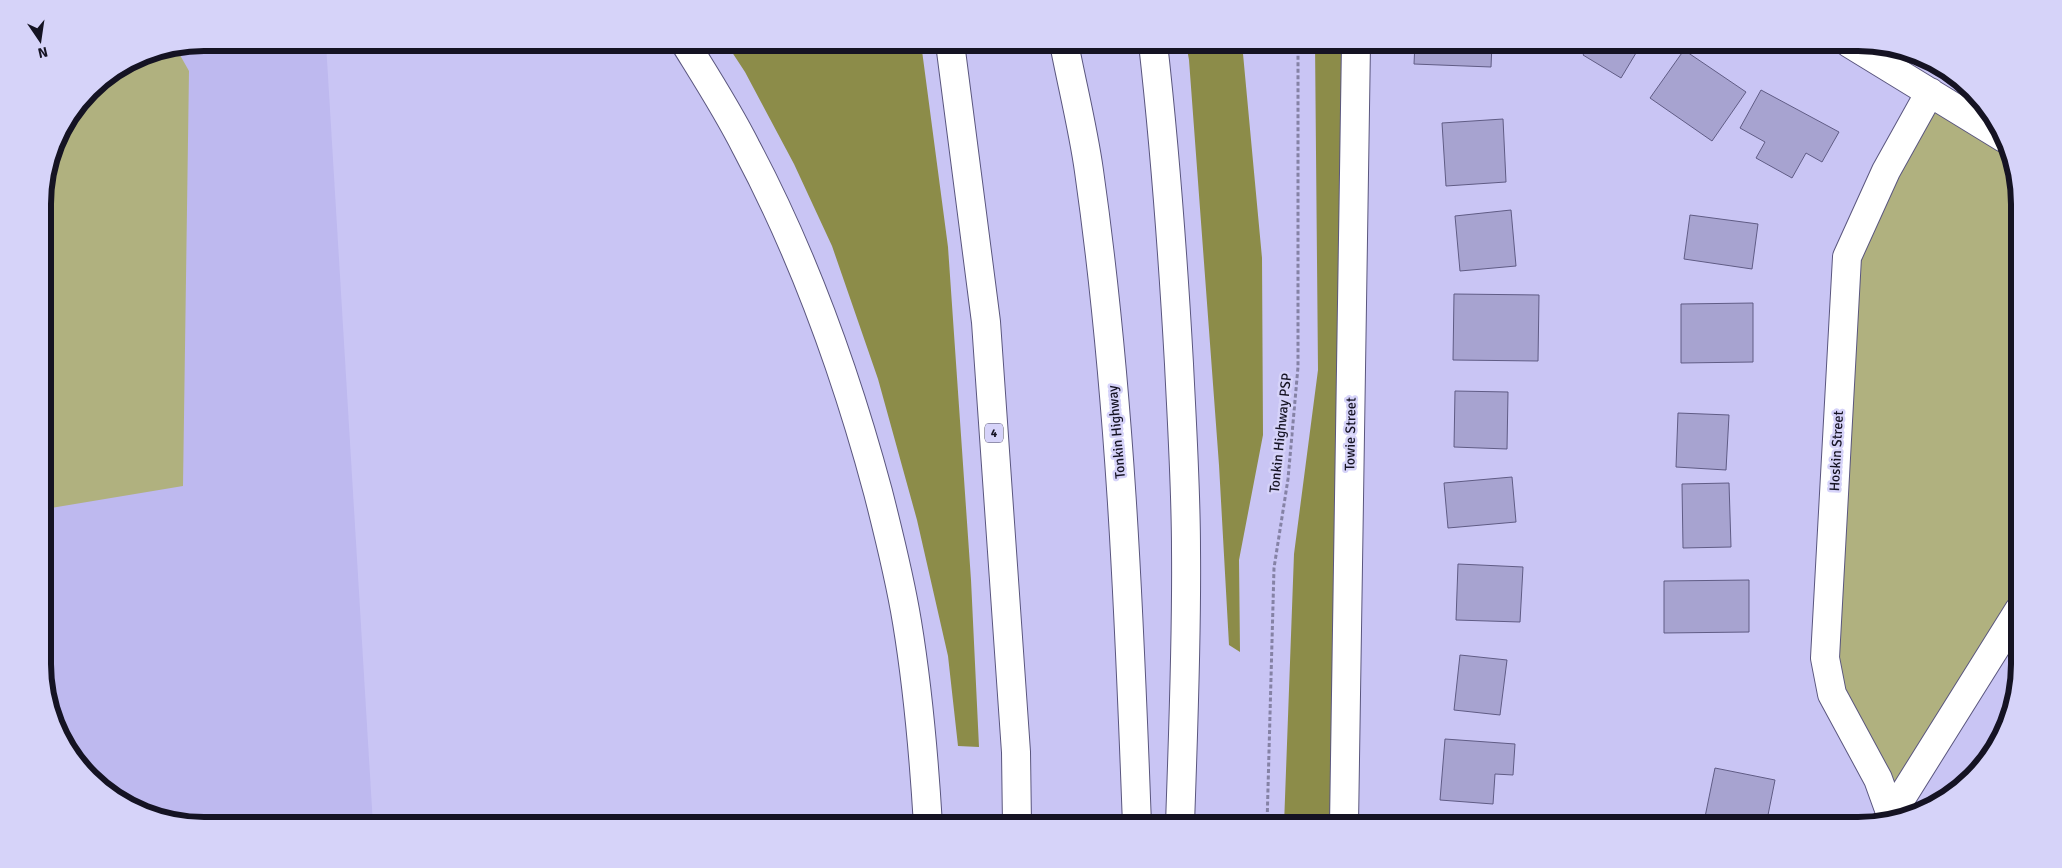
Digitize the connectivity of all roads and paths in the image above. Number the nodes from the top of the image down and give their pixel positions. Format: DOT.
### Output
graph roads {
  1 [pos="690,51"];
  2 [pos="951,51"];
  3 [pos="1066,51"];
  4 [pos="1083,51"];
  5 [pos="1153,51"];
  6 [pos="1298,51"];
  7 [pos="1356,51"];
  8 [pos="1865,52"];
  9 [pos="1930,92"];
  10 [pos="1991,130"];
  11 [pos="1088,170"];
  12 [pos="2011,623"];
  13 [pos="1892,813"];
  14 [pos="1888,814"];
  15 [pos="1137,816"];
  16 [pos="1180,816"];
  17 [pos="1268,816"];
  18 [pos="1344,816"];
  19 [pos="927,817"];
  20 [pos="1017,817"];
  1 -- 19 [label="main road"];
  2 -- 20 [label="main road, 4"];
  3 -- 11 [label="main road, Tonkin Highway"];
  4 -- 11 [label="main road"];
  5 -- 16 [label="main road"];
  6 -- 17 [label="path, Tonkin Highway PSP"];
  7 -- 18 [label="main road, Towie Street"];
  8 -- 9 [label="main road"];
  9 -- 10 [label="main road"];
  9 -- 14 [label="main road, Hoskin Street"];
  11 -- 15 [label="main road, Tonkin Highway"];
  12 -- 13 [label="main road, Hoskin Street"];
}
